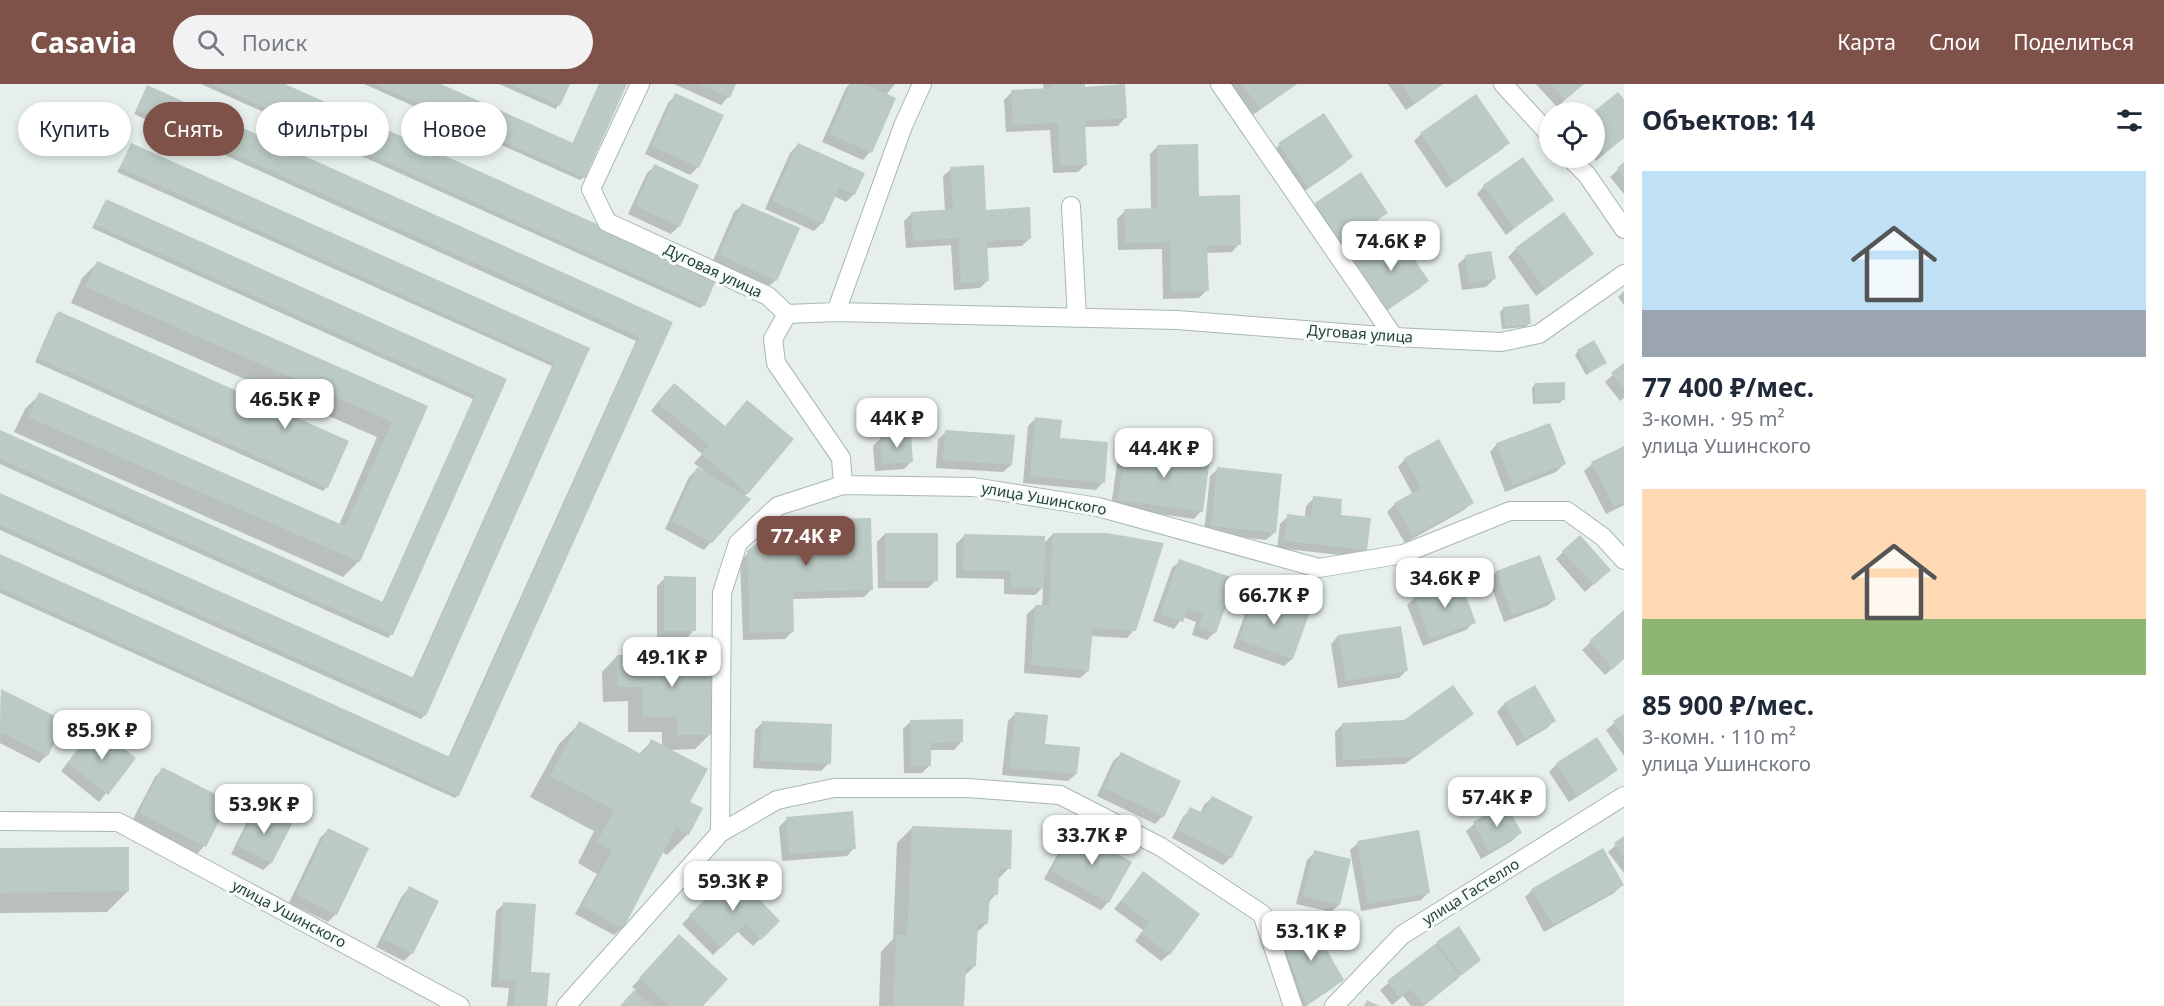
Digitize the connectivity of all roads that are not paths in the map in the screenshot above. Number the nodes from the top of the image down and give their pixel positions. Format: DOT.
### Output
graph roads {
  1 [pos="640,84"];
  2 [pos="922,84"];
  3 [pos="1220,84"];
  4 [pos="1503,84"];
  5 [pos="1539,123"];
  6 [pos="1580,168"];
  7 [pos="1071,206"];
  8 [pos="1624,229"];
  9 [pos="1624,274"];
  10 [pos="836,312"];
  11 [pos="788,314"];
  12 [pos="1077,318"];
  13 [pos="1394,337"];
  14 [pos="843,484"];
  15 [pos="1624,560"];
  16 [pos="1624,796"];
  17 [pos="0,821"];
  18 [pos="720,833"];
  19 [pos="460,1006"];
  20 [pos="566,1006"];
  21 [pos="1293,1006"];
  22 [pos="1334,1006"];
  1 -- 11 [label="street, Дуговая улица"];
  2 -- 10 [label="street"];
  3 -- 13 [label="street"];
  4 -- 5 [label="street"];
  6 -- 8 [label="street"];
  7 -- 12 [label="street"];
  9 -- 13 [label="street, Дуговая улица"];
  10 -- 11 [label="street, Дуговая улица"];
  10 -- 12 [label="street, Дуговая улица"];
  11 -- 14 [label="street"];
  12 -- 13 [label="street, Дуговая улица"];
  14 -- 15 [label="street, улица Ушинского"];
  14 -- 18 [label="street, улица Ушинского"];
  16 -- 22 [label="street, улица Гастелло"];
  17 -- 19 [label="street, улица Ушинского"];
  18 -- 20 [label="street"];
  18 -- 21 [label="street"];
}
